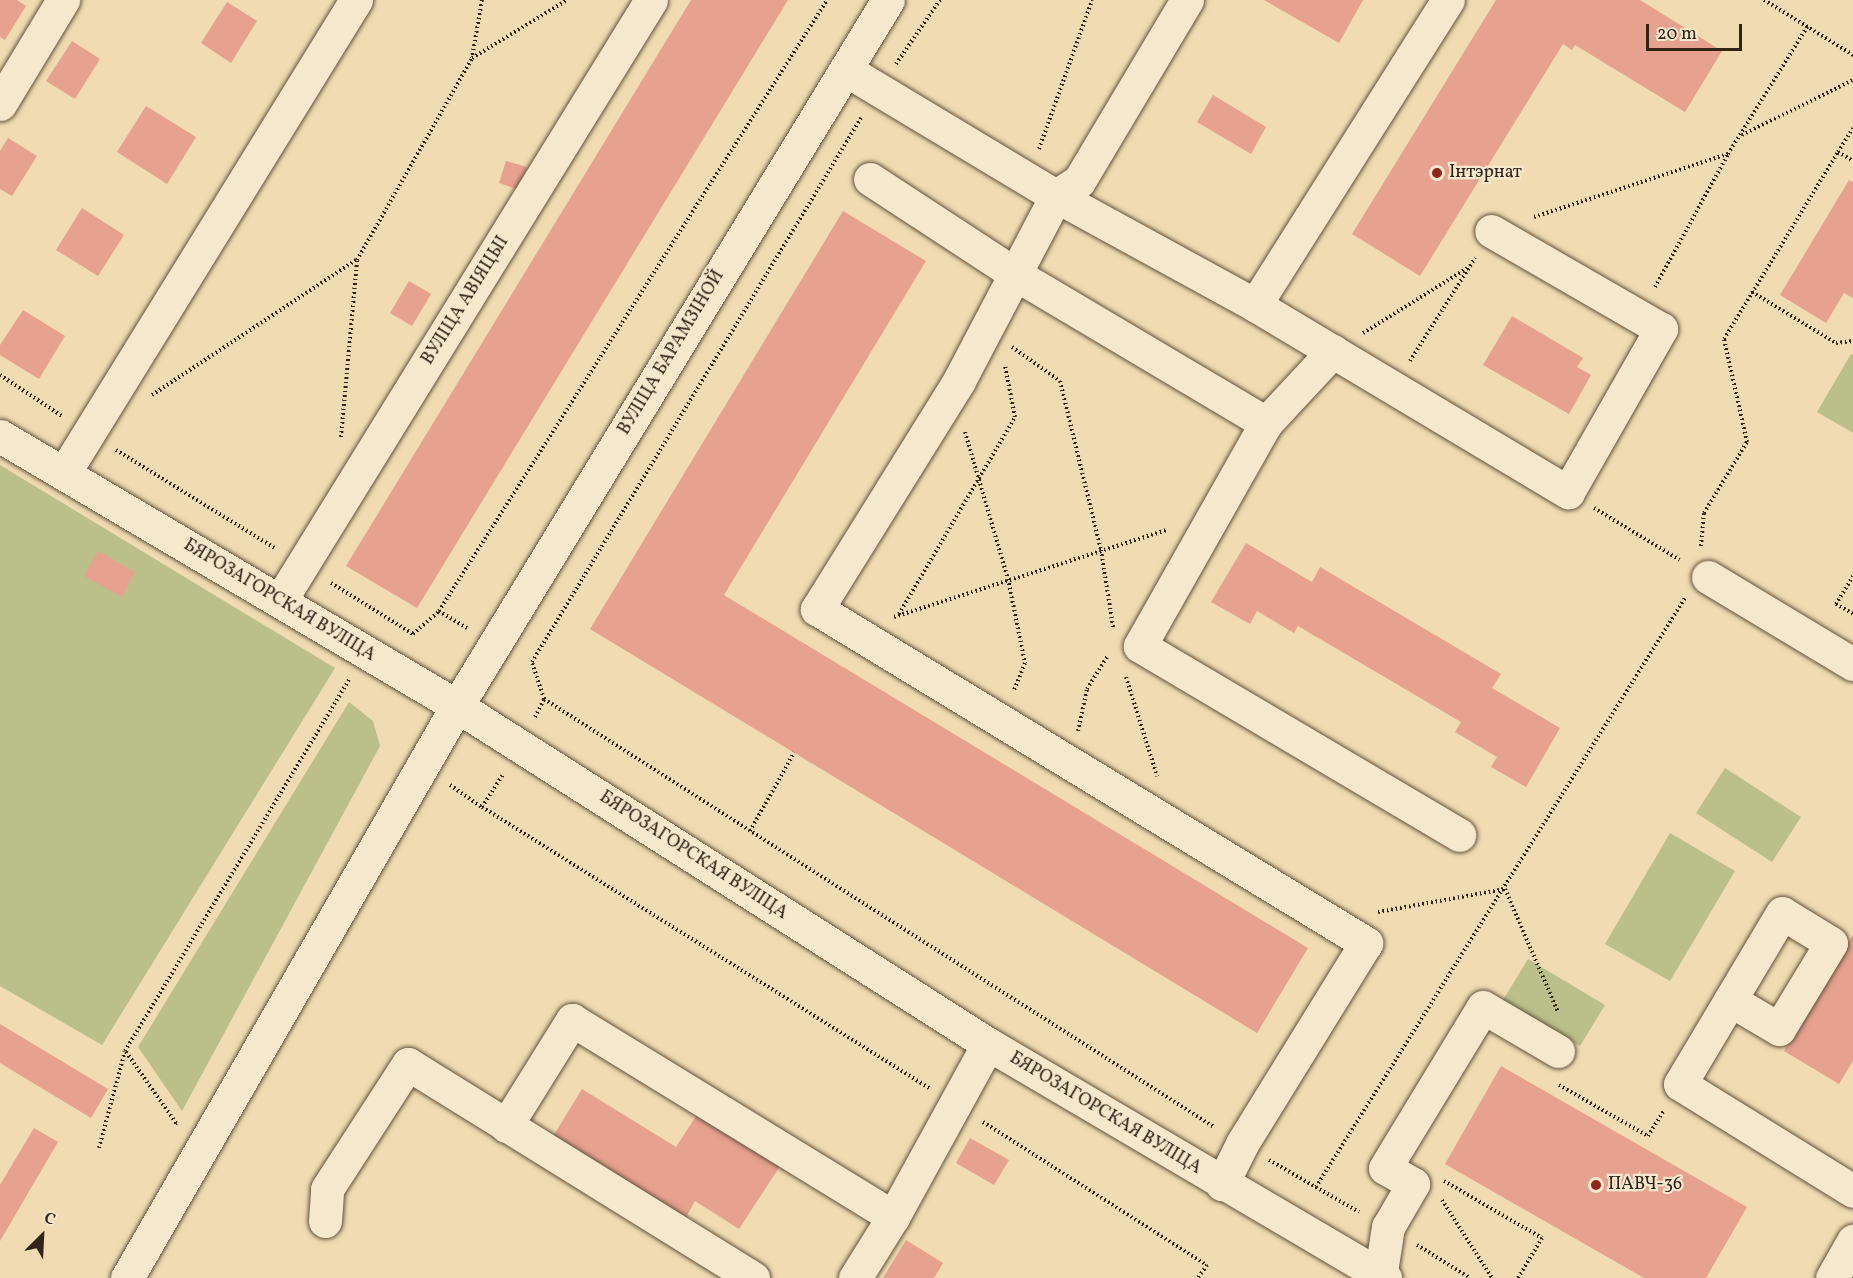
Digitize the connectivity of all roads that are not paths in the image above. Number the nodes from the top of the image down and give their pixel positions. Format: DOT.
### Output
graph roads {
  1 [pos="63,0"];
  2 [pos="356,0"];
  3 [pos="651,0"];
  4 [pos="888,0"];
  5 [pos="1187,0"];
  6 [pos="1448,0"];
  7 [pos="846,70"];
  8 [pos="0,104"];
  9 [pos="870,180"];
  10 [pos="1056,196"];
  11 [pos="1491,231"];
  12 [pos="1015,274"];
  13 [pos="1255,305"];
  14 [pos="1333,351"];
  15 [pos="1266,423"];
  16 [pos="0,436"];
  17 [pos="64,473"];
  18 [pos="1701,573"];
  19 [pos="279,601"];
  20 [pos="1853,664"];
  21 [pos="457,706"];
  22 [pos="1459,835"];
  23 [pos="1730,1000"];
  24 [pos="1560,1036"];
  25 [pos="988,1044"];
  26 [pos="506,1126"];
  27 [pos="1222,1184"];
  28 [pos="1853,1191"];
  29 [pos="893,1217"];
  30 [pos="325,1221"];
  31 [pos="1853,1241"];
  32 [pos="1382,1277"];
  33 [pos="127,1278"];
  34 [pos="753,1278"];
  35 [pos="855,1278"];
  36 [pos="1832,1278"];
  1 -- 8 [label="street"];
  2 -- 17 [label="street"];
  3 -- 19 [label="street, ВУЛІЦА АВІЯЦЫІ"];
  4 -- 7 [label="street, ВУЛІЦА БАРАМЗІНОЙ"];
  5 -- 10 [label="street"];
  6 -- 13 [label="street"];
  7 -- 10 [label="street"];
  7 -- 21 [label="street, ВУЛІЦА БАРАМЗІНОЙ"];
  9 -- 12 [label="street"];
  10 -- 12 [label="street"];
  10 -- 13 [label="street"];
  11 -- 14 [label="street"];
  12 -- 15 [label="street"];
  12 -- 27 [label="street"];
  13 -- 14 [label="street"];
  14 -- 15 [label="street"];
  15 -- 22 [label="street"];
  16 -- 17 [label="street, БЯРОЗАГОРСКАЯ ВУЛІЦА"];
  17 -- 19 [label="street, БЯРОЗАГОРСКАЯ ВУЛІЦА"];
  18 -- 20 [label="street"];
  19 -- 21 [label="street, БЯРОЗАГОРСКАЯ ВУЛІЦА"];
  21 -- 25 [label="street, БЯРОЗАГОРСКАЯ ВУЛІЦА"];
  21 -- 33 [label="street, ВУЛІЦА БАРАМЗІНОЙ"];
  23 -- 28 [label="street"];
  24 -- 32 [label="street"];
  25 -- 27 [label="street, БЯРОЗАГОРСКАЯ ВУЛІЦА"];
  25 -- 29 [label="street"];
  26 -- 29 [label="street"];
  26 -- 30 [label="street"];
  26 -- 34 [label="street"];
  27 -- 32 [label="street, БЯРОЗАГОРСКАЯ ВУЛІЦА"];
  29 -- 35 [label="street"];
  31 -- 36 [label="street"];
}
